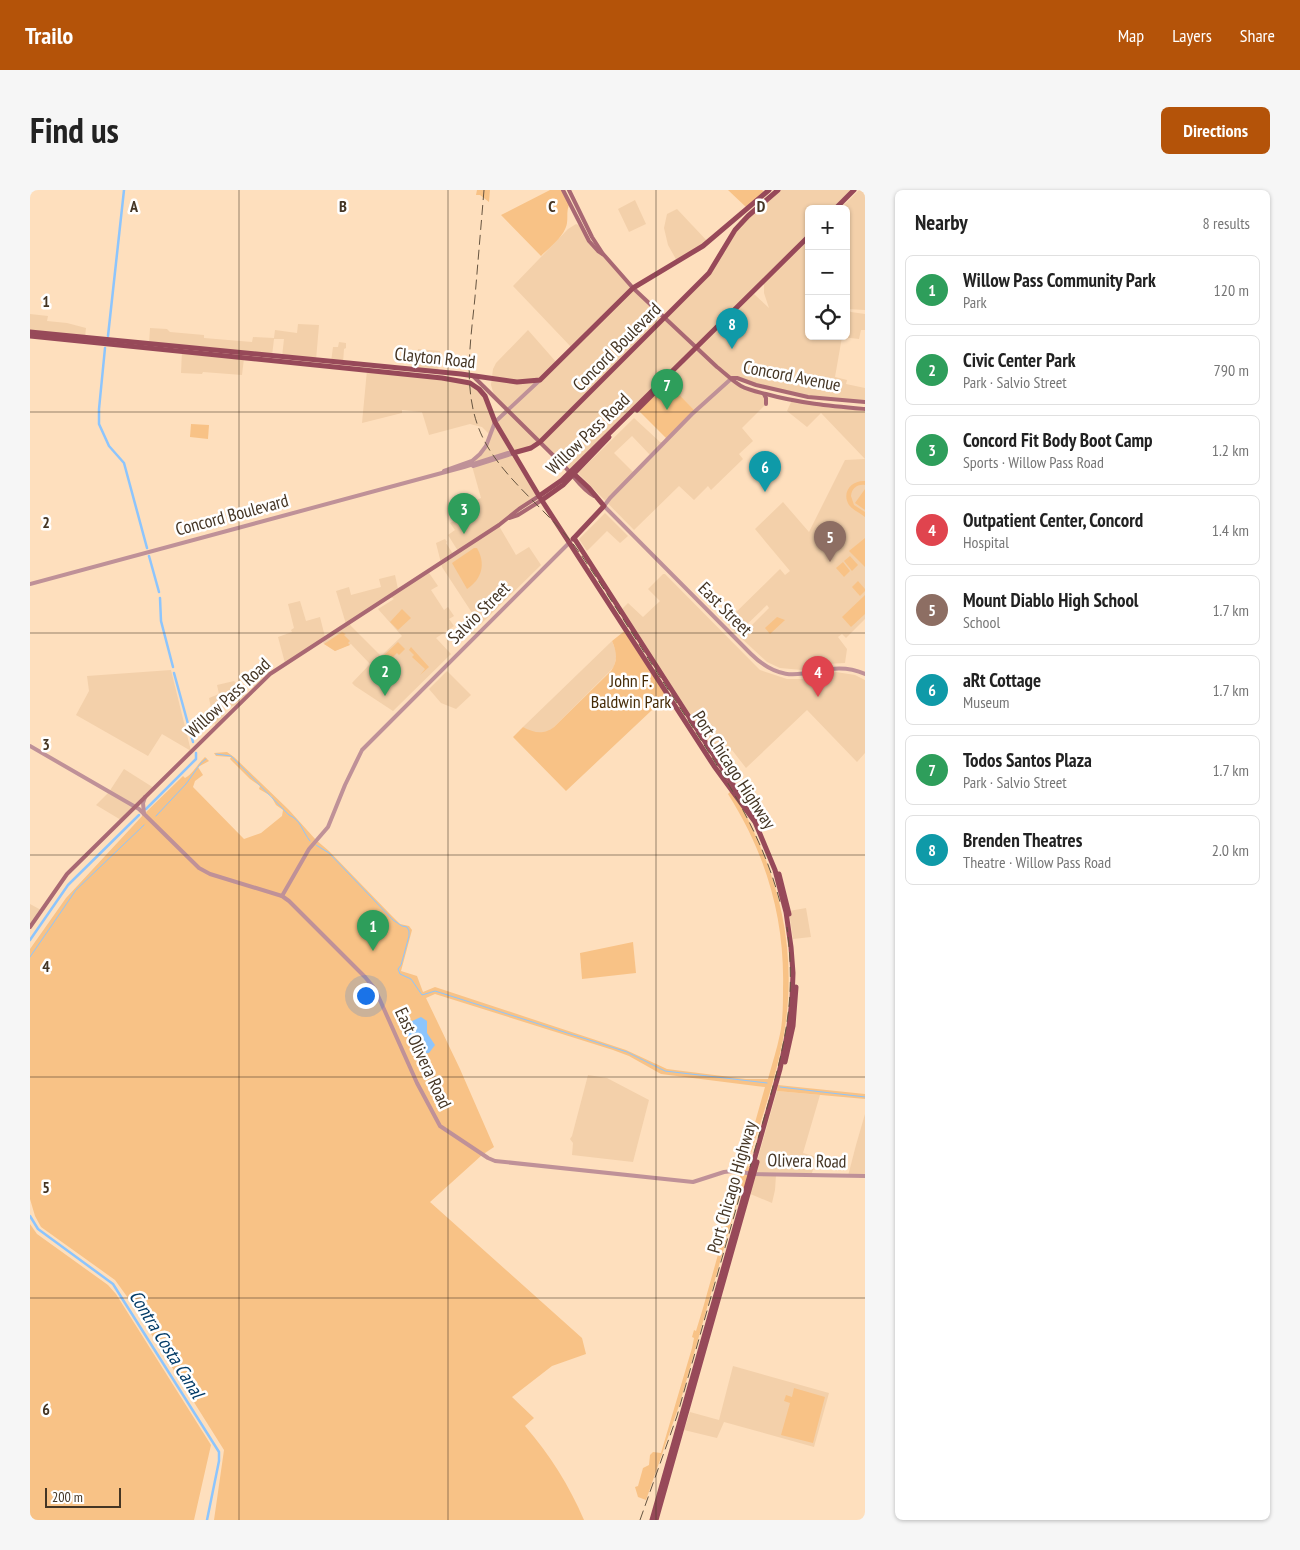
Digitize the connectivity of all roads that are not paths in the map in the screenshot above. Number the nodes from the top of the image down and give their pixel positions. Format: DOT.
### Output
graph roads {
  1 [pos="563,190"];
  2 [pos="569,190"];
  3 [pos="769,190"];
  4 [pos="778,190"];
  5 [pos="854,190"];
  6 [pos="859,190"];
  7 [pos="839,205"];
  8 [pos="844,205"];
  9 [pos="805,240"];
  10 [pos="805,244"];
  11 [pos="604,255"];
  12 [pos="633,288"];
  13 [pos="665,318"];
  14 [pos="30,332"];
  15 [pos="30,336"];
  16 [pos="698,349"];
  17 [pos="472,376"];
  18 [pos="732,378"];
  19 [pos="464,380"];
  20 [pos="540,380"];
  21 [pos="764,394"];
  22 [pos="856,401"];
  23 [pos="865,402"];
  24 [pos="766,404"];
  25 [pos="838,406"];
  26 [pos="508,409"];
  27 [pos="865,409"];
  28 [pos="495,422"];
  29 [pos="540,442"];
  30 [pos="513,453"];
  31 [pos="441,473"];
  32 [pos="572,474"];
  33 [pos="541,498"];
  34 [pos="604,506"];
  35 [pos="572,540"];
  36 [pos="30,584"];
  37 [pos="865,674"];
  38 [pos="30,746"];
  39 [pos="145,797"];
  40 [pos="135,807"];
  41 [pos="144,814"];
  42 [pos="282,896"];
  43 [pos="30,927"];
  44 [pos="752,1174"];
  45 [pos="865,1176"];
  46 [pos="652,1520"];
  47 [pos="656,1520"];
  1 -- 11 [label="main road"];
  2 -- 11 [label="main road"];
  3 -- 12 [label="main road"];
  4 -- 13 [label="main road, Concord Boulevard"];
  5 -- 7 [label="main road"];
  6 -- 8 [label="main road"];
  9 -- 16 [label="main road, Willow Pass Road"];
  10 -- 16 [label="main road, Willow Pass Road"];
  11 -- 12 [label="main road"];
  12 -- 13 [label="main road"];
  12 -- 20 [label="main road"];
  13 -- 16 [label="main road"];
  13 -- 29 [label="main road, Concord Boulevard"];
  14 -- 17 [label="main road, Clayton Road"];
  15 -- 19 [label="main road, Clayton Road"];
  16 -- 18 [label="main road"];
  16 -- 32 [label="main road, Willow Pass Road"];
  17 -- 20 [label="main road, Clayton Road"];
  17 -- 26 [label="main road, East Street"];
  18 -- 21 [label="main road, Concord Avenue"];
  18 -- 22 [label="main road, Concord Avenue"];
  18 -- 34 [label="street, Salvio Street"];
  19 -- 28 [label="main road, Port Chicago Highway"];
  20 -- 26 [label="street"];
  21 -- 24 [label="main road"];
  21 -- 25 [label="main road, Concord Avenue"];
  22 -- 23 [label="main road, Concord Avenue"];
  22 -- 25 [label="main road"];
  25 -- 27 [label="main road, Concord Avenue"];
  26 -- 28 [label="street"];
  26 -- 29 [label="main road, East Street"];
  28 -- 30 [label="main road, Port Chicago Highway"];
  28 -- 31 [label="street, Concord Boulevard"];
  29 -- 30 [label="main road, Concord Boulevard"];
  29 -- 32 [label="main road, East Street"];
  30 -- 31 [label="street, Concord Boulevard"];
  30 -- 33 [label="main road, Port Chicago Highway"];
  31 -- 36 [label="street, Concord Boulevard"];
  32 -- 33 [label="main road, Willow Pass Road"];
  32 -- 34 [label="main road, East Street"];
  33 -- 35 [label="main road, Port Chicago Highway"];
  33 -- 39 [label="main road, Willow Pass Road"];
  34 -- 35 [label="main road, Salvio Street"];
  34 -- 37 [label="street, East Street"];
  35 -- 42 [label="street, Salvio Street"];
  35 -- 44 [label="main road, Port Chicago Highway"];
  38 -- 40 [label="street, East Olivera Road"];
  39 -- 40 [label="main road, Willow Pass Road"];
  39 -- 41 [label="street"];
  40 -- 41 [label="street, East Olivera Road"];
  40 -- 43 [label="main road, Willow Pass Road"];
  41 -- 42 [label="street, East Olivera Road"];
  42 -- 44 [label="street, East Olivera Road"];
  44 -- 45 [label="street, Olivera Road"];
  44 -- 46 [label="main road, Port Chicago Highway"];
  44 -- 47 [label="main road, Port Chicago Highway"];
}
